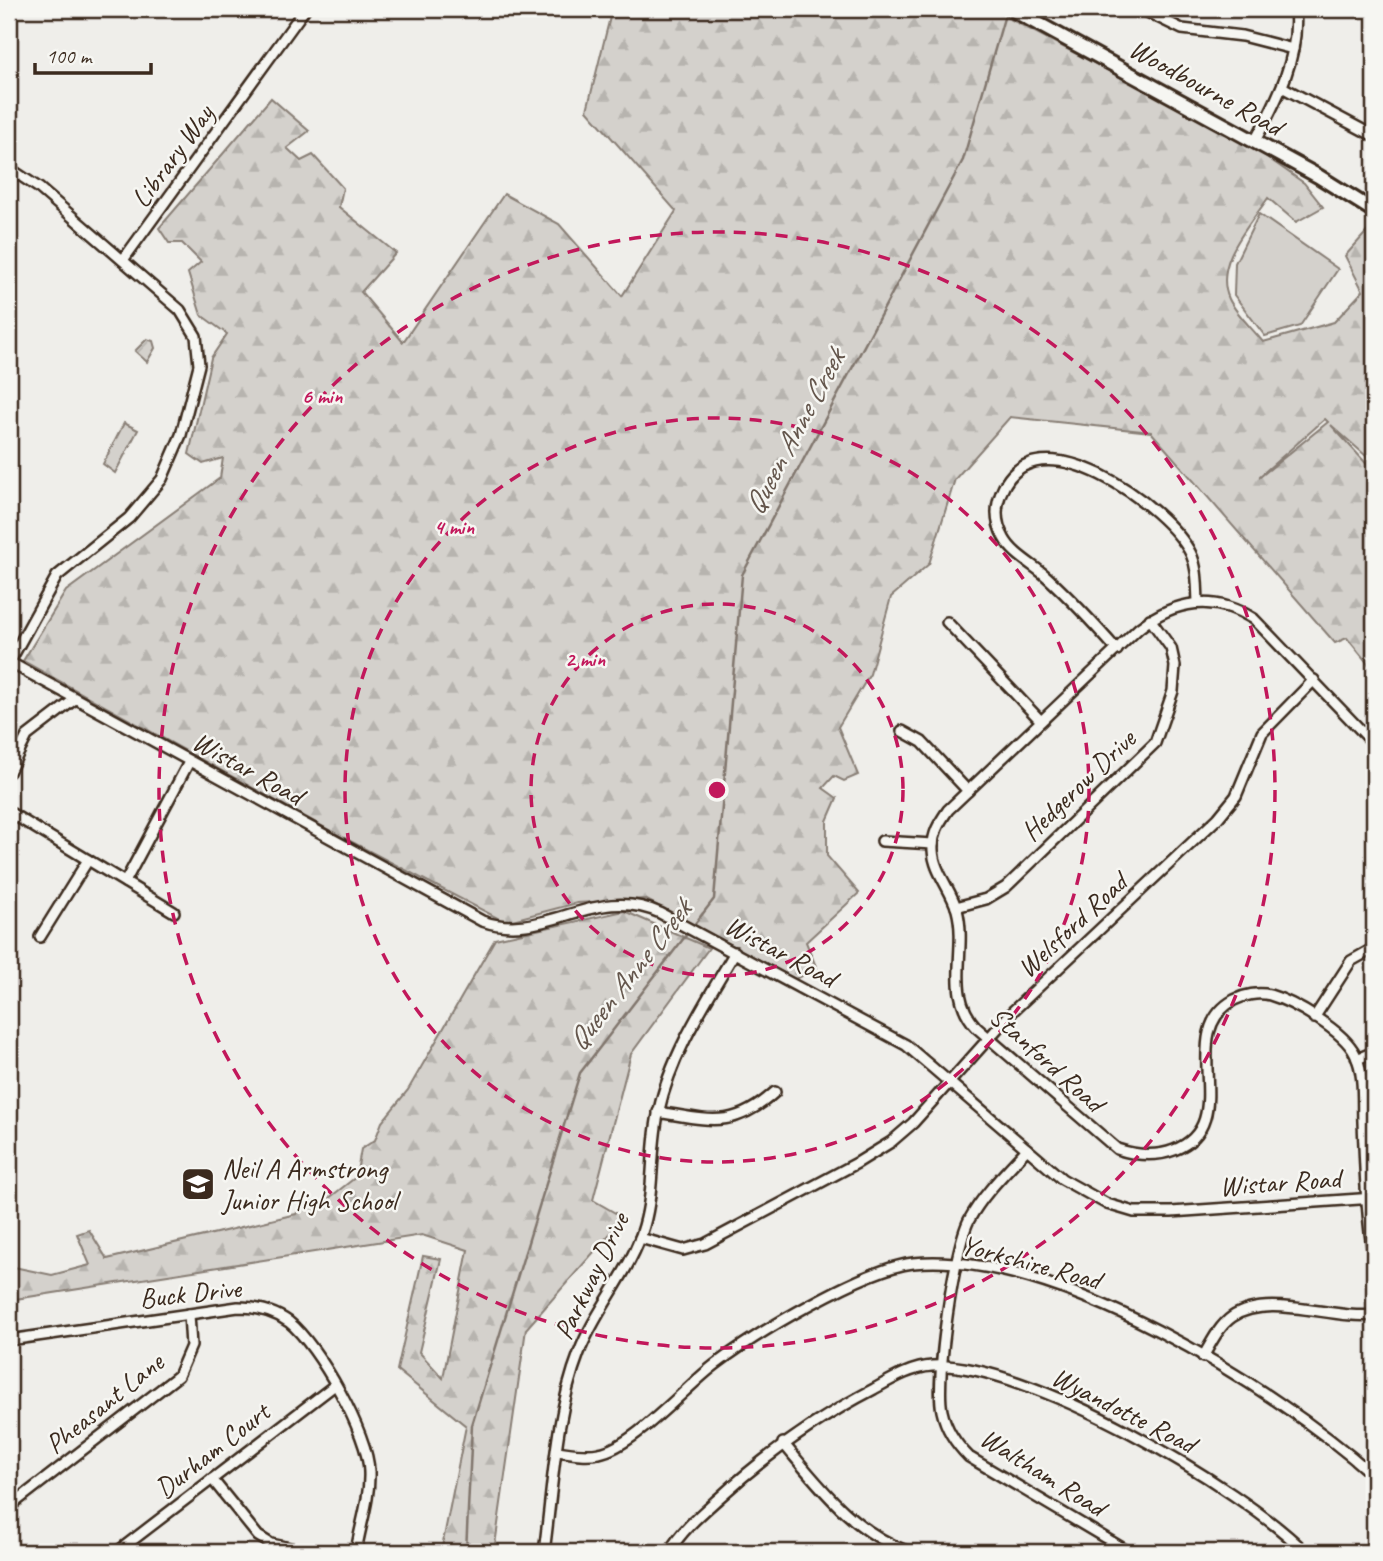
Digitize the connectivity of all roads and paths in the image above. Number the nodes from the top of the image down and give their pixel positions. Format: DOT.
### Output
graph roads {
  1 [pos="305,9"];
  2 [pos="1142,9"];
  3 [pos="1295,9"];
  4 [pos="1016,11"];
  5 [pos="1293,50"];
  6 [pos="1282,86"];
  7 [pos="1374,136"];
  8 [pos="1255,141"];
  9 [pos="9,168"];
  10 [pos="1374,211"];
  11 [pos="123,260"];
  12 [pos="1198,601"];
  13 [pos="1150,619"];
  14 [pos="947,622"];
  15 [pos="1117,650"];
  16 [pos="9,663"];
  17 [pos="1314,680"];
  18 [pos="75,699"];
  19 [pos="1041,721"];
  20 [pos="902,732"];
  21 [pos="1374,744"];
  22 [pos="189,762"];
  23 [pos="9,772"];
  24 [pos="968,791"];
  25 [pos="9,812"];
  26 [pos="882,841"];
  27 [pos="933,844"];
  28 [pos="88,860"];
  29 [pos="125,882"];
  30 [pos="956,907"];
  31 [pos="174,912"];
  32 [pos="40,937"];
  33 [pos="1374,948"];
  34 [pos="736,952"];
  35 [pos="1314,1018"];
  36 [pos="988,1038"];
  37 [pos="1374,1052"];
  38 [pos="1357,1059"];
  39 [pos="949,1082"];
  40 [pos="775,1092"];
  41 [pos="658,1112"];
  42 [pos="1374,1138"];
  43 [pos="1364,1139"];
  44 [pos="1027,1149"];
  45 [pos="1371,1198"];
  46 [pos="640,1238"];
  47 [pos="1374,1260"];
  48 [pos="958,1263"];
  49 [pos="188,1314"];
  50 [pos="1374,1315"];
  51 [pos="9,1340"];
  52 [pos="1203,1357"];
  53 [pos="942,1366"];
  54 [pos="335,1385"];
  55 [pos="783,1443"];
  56 [pos="557,1451"];
  57 [pos="1374,1476"];
  58 [pos="212,1479"];
  59 [pos="9,1507"];
  60 [pos="671,1549"];
  61 [pos="117,1552"];
  62 [pos="310,1552"];
  63 [pos="356,1552"];
  64 [pos="544,1552"];
  65 [pos="683,1552"];
  66 [pos="909,1552"];
  67 [pos="1129,1552"];
  68 [pos="1305,1552"];
  1 -- 11 [label="street, Library Way"];
  2 -- 5 [label="street"];
  3 -- 5 [label="street"];
  4 -- 8 [label="main road, Woodbourne Road"];
  5 -- 6 [label="street"];
  6 -- 7 [label="street"];
  6 -- 8 [label="street"];
  8 -- 10 [label="main road, Woodbourne Road"];
  9 -- 11 [label="street"];
  11 -- 16 [label="street"];
  12 -- 13 [label="street"];
  12 -- 15 [label="street"];
  12 -- 17 [label="street"];
  13 -- 15 [label="street"];
  13 -- 30 [label="street, Hedgerow Drive"];
  14 -- 19 [label="street"];
  15 -- 19 [label="street"];
  16 -- 18 [label="street, Wistar Road"];
  17 -- 21 [label="street"];
  17 -- 36 [label="street, Welsford Road"];
  18 -- 22 [label="street, Wistar Road"];
  18 -- 23 [label="street"];
  19 -- 24 [label="street"];
  20 -- 24 [label="street"];
  22 -- 29 [label="street"];
  22 -- 34 [label="street, Wistar Road"];
  24 -- 27 [label="street"];
  25 -- 28 [label="street"];
  26 -- 27 [label="street"];
  27 -- 30 [label="street, Stanford Road"];
  28 -- 29 [label="street"];
  28 -- 32 [label="street"];
  29 -- 31 [label="street"];
  30 -- 36 [label="street, Stanford Road"];
  33 -- 35 [label="street"];
  34 -- 39 [label="street, Wistar Road"];
  34 -- 41 [label="street, Parkway Drive"];
  35 -- 36 [label="street, Stanford Road"];
  35 -- 38 [label="street, Stanford Road"];
  36 -- 39 [label="street, Welsford Road"];
  37 -- 38 [label="street"];
  38 -- 43 [label="street"];
  39 -- 44 [label="street, Wistar Road"];
  39 -- 46 [label="street, Welsford Road"];
  40 -- 41 [label="street"];
  41 -- 46 [label="street, Parkway Drive"];
  42 -- 43 [label="street"];
  43 -- 45 [label="street"];
  44 -- 45 [label="street, Wistar Road"];
  44 -- 48 [label="street, Waltham Road"];
  45 -- 47 [label="street"];
  46 -- 56 [label="street, Parkway Drive"];
  48 -- 52 [label="street, Yorkshire Road"];
  48 -- 53 [label="street, Waltham Road"];
  48 -- 56 [label="street, Yorkshire Road"];
  49 -- 51 [label="street, Buck Drive"];
  49 -- 54 [label="street, Buck Drive"];
  49 -- 59 [label="street, Pheasant Lane"];
  50 -- 52 [label="street"];
  52 -- 57 [label="street, Yorkshire Road"];
  53 -- 55 [label="street, Wyandotte Road"];
  53 -- 67 [label="street, Waltham Road"];
  53 -- 68 [label="street, Wyandotte Road"];
  54 -- 58 [label="street, Durham Court"];
  54 -- 63 [label="street, Buck Drive"];
  55 -- 60 [label="street, Wyandotte Road"];
  55 -- 66 [label="street"];
  56 -- 64 [label="street, Parkway Drive"];
  58 -- 61 [label="street, Durham Court"];
  58 -- 62 [label="street"];
  60 -- 65 [label="street"];
}
